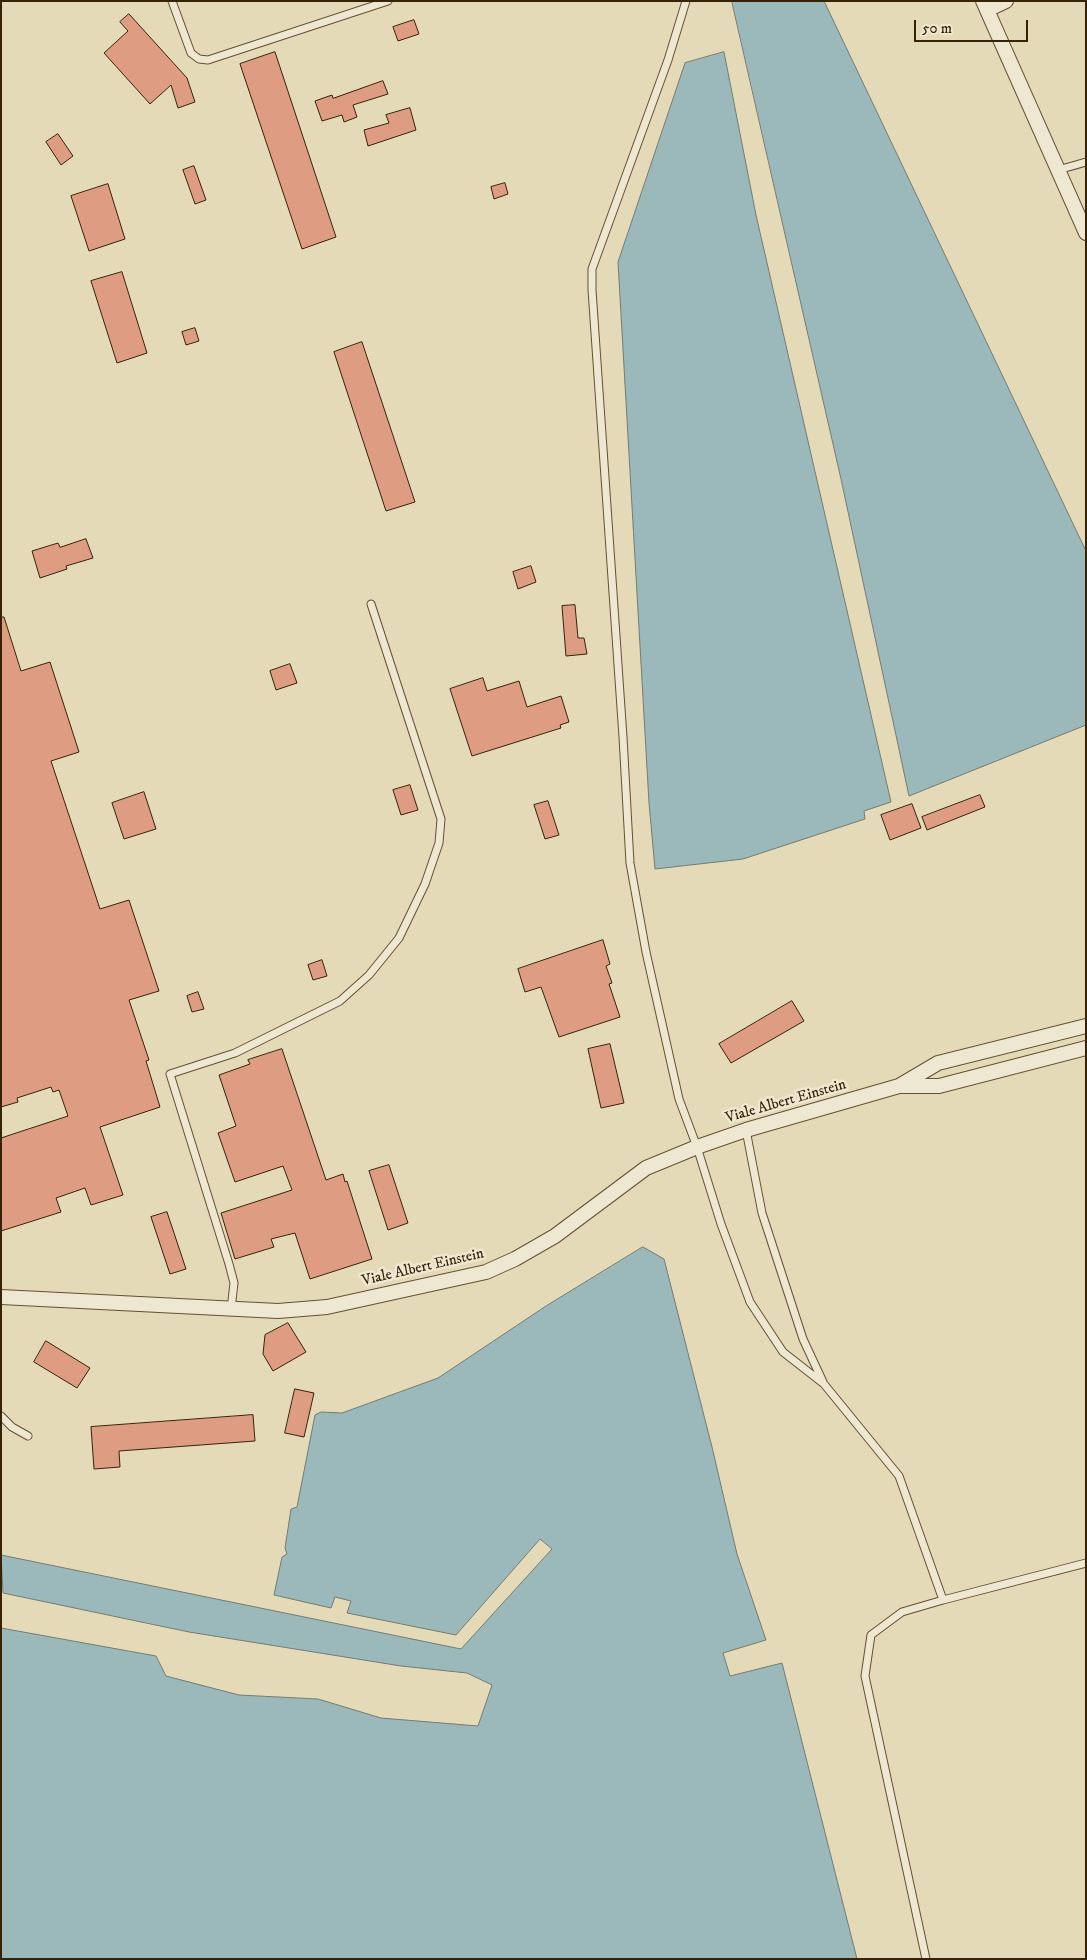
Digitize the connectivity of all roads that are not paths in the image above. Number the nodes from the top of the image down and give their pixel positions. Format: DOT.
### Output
graph roads {
  1 [pos="172,1"];
  2 [pos="388,1"];
  3 [pos="686,1"];
  4 [pos="1006,1"];
  5 [pos="985,6"];
  6 [pos="1086,162"];
  7 [pos="1058,170"];
  8 [pos="1086,233"];
  9 [pos="371,604"];
  10 [pos="1086,1026"];
  11 [pos="1086,1048"];
  12 [pos="899,1086"];
  13 [pos="746,1130"];
  14 [pos="698,1147"];
  15 [pos="1,1297"];
  16 [pos="232,1309"];
  17 [pos="824,1384"];
  18 [pos="1,1416"];
  19 [pos="28,1436"];
  20 [pos="1086,1563"];
  21 [pos="943,1600"];
  22 [pos="926,1959"];
  1 -- 2 [label="lane"];
  3 -- 14 [label="lane"];
  4 -- 5 [label="street"];
  5 -- 7 [label="street"];
  6 -- 7 [label="lane"];
  7 -- 8 [label="street"];
  9 -- 16 [label="lane"];
  10 -- 12 [label="street, Viale Albert Einstein"];
  11 -- 12 [label="street, Viale Albert Einstein"];
  12 -- 13 [label="street, Viale Albert Einstein"];
  13 -- 14 [label="street, Viale Albert Einstein"];
  13 -- 17 [label="lane"];
  14 -- 16 [label="street, Viale Albert Einstein"];
  14 -- 17 [label="lane"];
  15 -- 16 [label="street, Viale Albert Einstein"];
  17 -- 21 [label="lane"];
  18 -- 19 [label="lane"];
  20 -- 21 [label="lane"];
  21 -- 22 [label="lane"];
}
